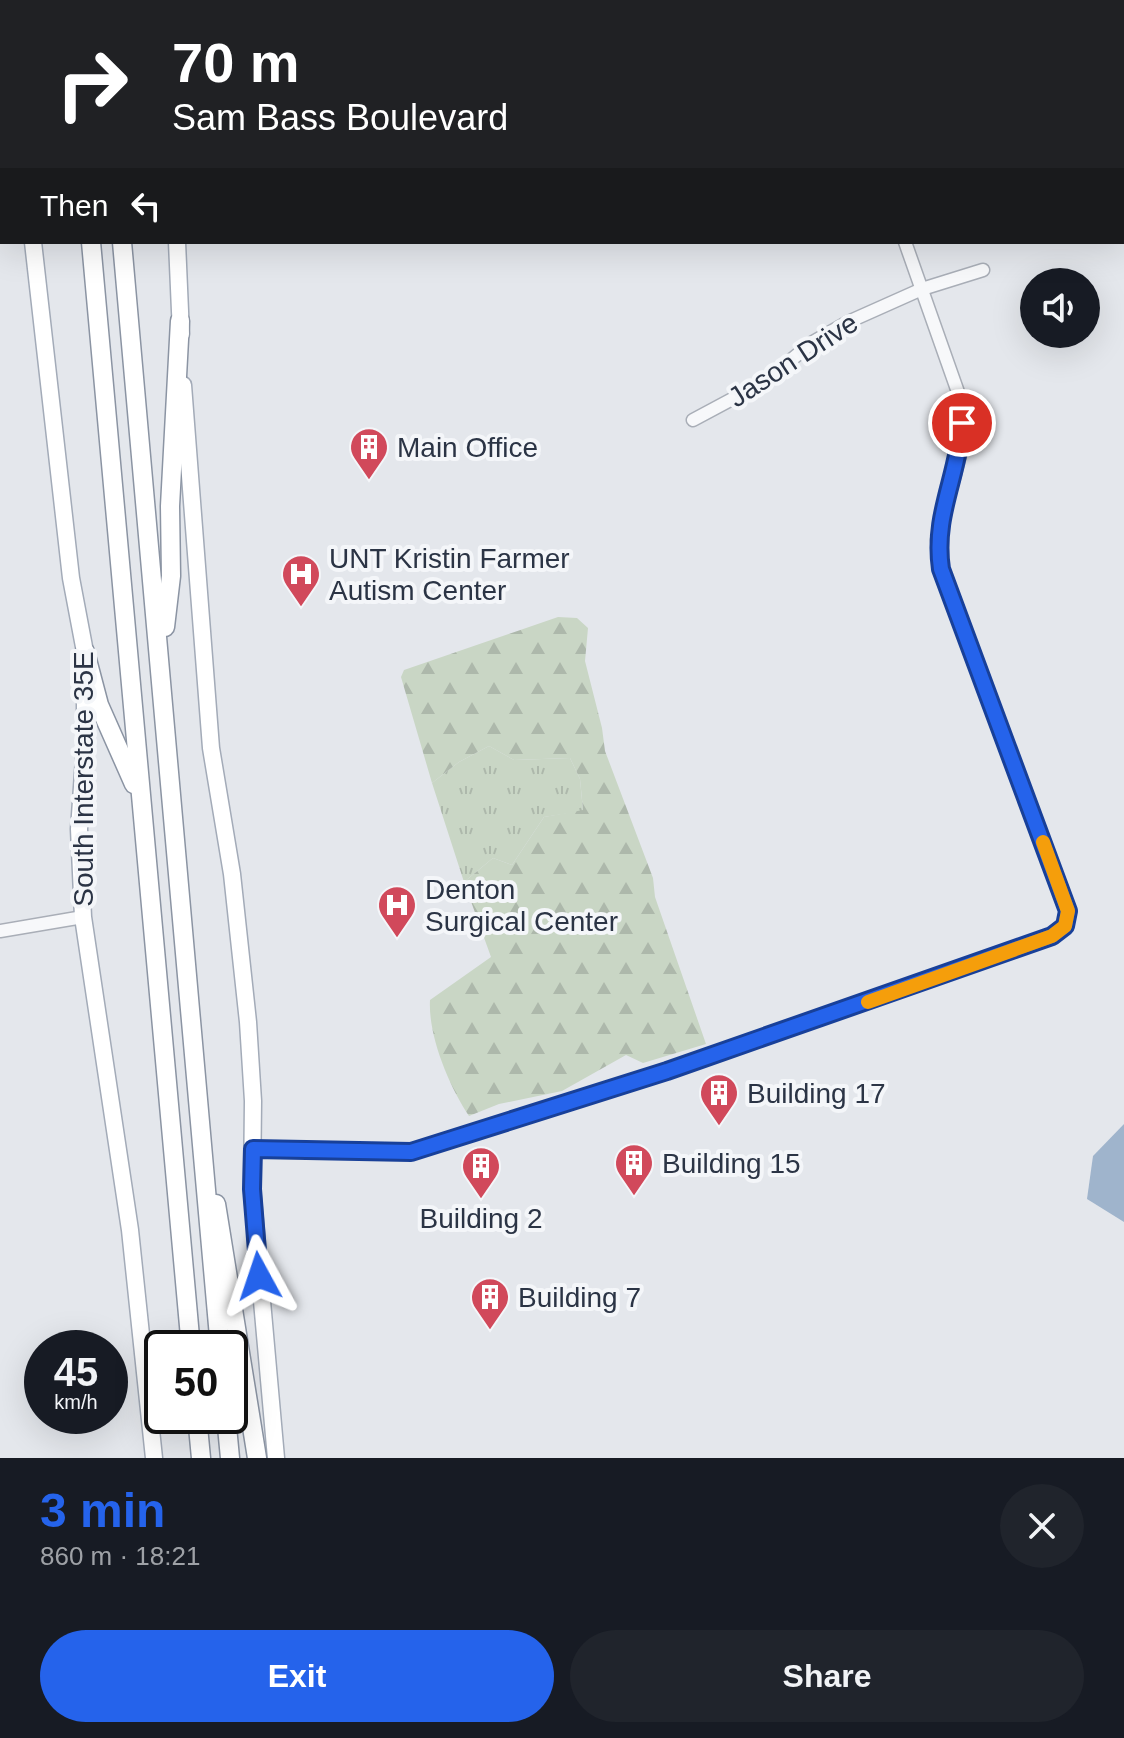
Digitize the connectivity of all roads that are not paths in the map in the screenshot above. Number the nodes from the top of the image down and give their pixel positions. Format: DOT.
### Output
graph roads {
  1 [pos="33,244"];
  2 [pos="91,244"];
  3 [pos="122,244"];
  4 [pos="177,244"];
  5 [pos="906,244"];
  6 [pos="983,270"];
  7 [pos="922,289"];
  8 [pos="180,321"];
  9 [pos="693,420"];
  10 [pos="85,652"];
  11 [pos="161,658"];
  12 [pos="141,797"];
  13 [pos="83,917"];
  14 [pos="0,931"];
  15 [pos="200,1138"];
  16 [pos="253,1149"];
  17 [pos="189,1330"];
  18 [pos="218,1330"];
  19 [pos="199,1434"];
  20 [pos="228,1434"];
  21 [pos="154,1458"];
  22 [pos="201,1458"];
  23 [pos="230,1458"];
  24 [pos="257,1458"];
  25 [pos="276,1458"];
  1 -- 10 [label="main road, South Interstate 35E"];
  2 -- 12 [label="highway"];
  3 -- 11 [label="highway"];
  4 -- 8 [label="main road"];
  5 -- 7 [label="street"];
  6 -- 7 [label="street, Jason Drive"];
  7 -- 9 [label="street, Jason Drive"];
  7 -- 16 [label="street"];
  8 -- 11 [label="highway"];
  8 -- 16 [label="main road"];
  10 -- 12 [label="highway"];
  10 -- 13 [label="main road, South Interstate 35E"];
  11 -- 15 [label="highway"];
  12 -- 17 [label="highway"];
  13 -- 14 [label="street"];
  13 -- 21 [label="main road, South Interstate 35E"];
  15 -- 18 [label="highway"];
  15 -- 24 [label="highway"];
  16 -- 25 [label="main road"];
  19 -- 22 [label="highway"];
  20 -- 23 [label="highway"];
}
